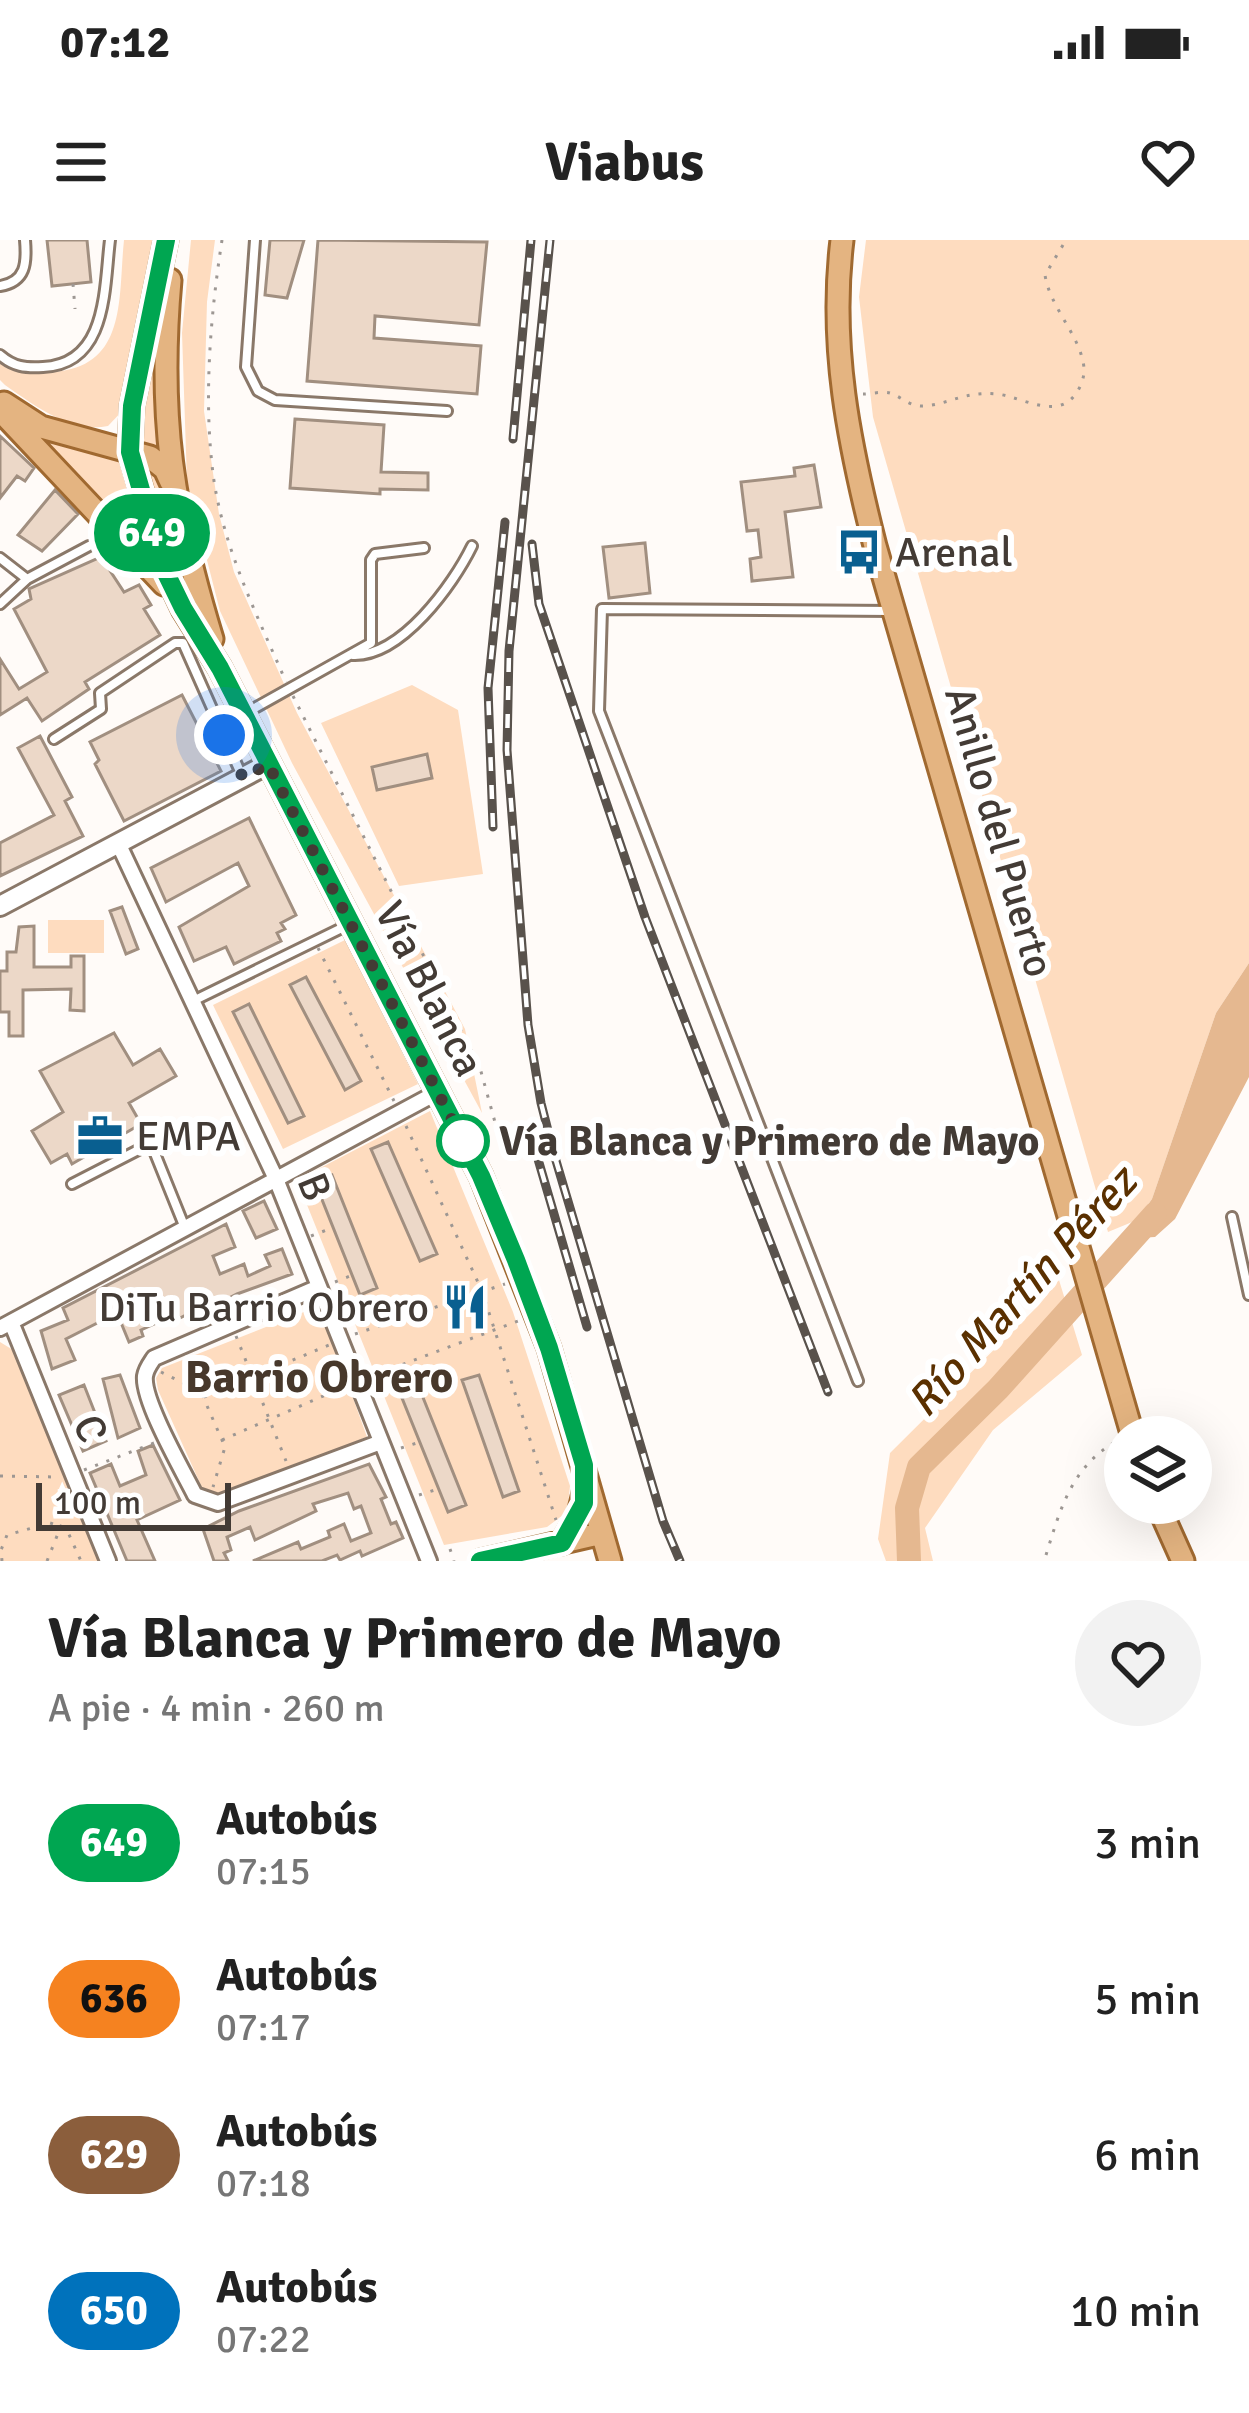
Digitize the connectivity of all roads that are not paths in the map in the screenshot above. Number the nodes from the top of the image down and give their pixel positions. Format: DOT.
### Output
graph roads {
  1 [pos="25,240"];
  2 [pos="110,240"];
  3 [pos="170,240"];
  4 [pos="255,240"];
  5 [pos="842,240"];
  6 [pos="0,286"];
  7 [pos="0,356"];
  8 [pos="132,406"];
  9 [pos="1,410"];
  10 [pos="447,411"];
  11 [pos="86,441"];
  12 [pos="130,452"];
  13 [pos="173,494"];
  14 [pos="89,546"];
  15 [pos="472,546"];
  16 [pos="424,548"];
  17 [pos="0,558"];
  18 [pos="27,579"];
  19 [pos="0,604"];
  20 [pos="183,608"];
  21 [pos="895,611"];
  22 [pos="351,655"];
  23 [pos="220,668"];
  24 [pos="243,715"];
  25 [pos="54,740"];
  26 [pos="268,764"];
  27 [pos="243,778"];
  28 [pos="119,845"];
  29 [pos="0,906"];
  30 [pos="352,923"];
  31 [pos="195,1000"];
  32 [pos="438,1092"];
  33 [pos="276,1179"];
  34 [pos="71,1184"];
  35 [pos="1232,1217"];
  36 [pos="185,1228"];
  37 [pos="319,1287"];
  38 [pos="1249,1295"];
  39 [pos="5,1325"];
  40 [pos="858,1381"];
  41 [pos="1127,1416"];
  42 [pos="384,1449"];
  43 [pos="584,1465"];
  44 [pos="1166,1524"];
  45 [pos="602,1533"];
  46 [pos="562,1543"];
  47 [pos="108,1561"];
  48 [pos="429,1561"];
  49 [pos="481,1561"];
  50 [pos="610,1561"];
  51 [pos="1183,1561"];
  1 -- 6 [label="lane"];
  2 -- 7 [label="lane"];
  3 -- 8 [label="main road, Vía Blanca"];
  3 -- 13 [label="main road, Vía Blanca"];
  4 -- 10 [label="lane"];
  5 -- 21 [label="main road, Anillo del Puerto"];
  8 -- 11 [label="main road"];
  8 -- 12 [label="main road, Vía Blanca"];
  9 -- 11 [label="main road"];
  9 -- 20 [label="main road"];
  11 -- 12 [label="main road"];
  12 -- 13 [label="main road"];
  12 -- 20 [label="main road, Vía Blanca"];
  13 -- 23 [label="main road, Vía Blanca"];
  14 -- 18 [label="lane"];
  15 -- 22 [label="lane"];
  16 -- 22 [label="lane"];
  17 -- 18 [label="lane"];
  18 -- 19 [label="lane"];
  20 -- 23 [label="main road, Vía Blanca"];
  21 -- 40 [label="lane"];
  21 -- 41 [label="main road, Anillo del Puerto"];
  22 -- 24 [label="lane"];
  23 -- 24 [label="main road, Vía Blanca"];
  24 -- 26 [label="main road, Vía Blanca"];
  25 -- 27 [label="lane"];
  26 -- 27 [label="street"];
  26 -- 30 [label="main road, Vía Blanca"];
  27 -- 28 [label="street"];
  28 -- 29 [label="street"];
  28 -- 31 [label="street, B"];
  30 -- 31 [label="lane"];
  30 -- 32 [label="main road, Vía Blanca"];
  31 -- 33 [label="street, B"];
  32 -- 33 [label="street"];
  32 -- 43 [label="main road, Vía Blanca"];
  33 -- 36 [label="street"];
  33 -- 37 [label="street, B"];
  34 -- 36 [label="lane"];
  35 -- 38 [label="lane"];
  36 -- 39 [label="street"];
  37 -- 42 [label="street, B"];
  37 -- 42 [label="street"];
  39 -- 47 [label="street, C"];
  42 -- 48 [label="street, B"];
  43 -- 45 [label="main road, Vía Blanca"];
  43 -- 46 [label="main road"];
  44 -- 51 [label="main road"];
  45 -- 46 [label="main road"];
  45 -- 50 [label="main road, Vía Blanca"];
  46 -- 49 [label="main road"];
}
